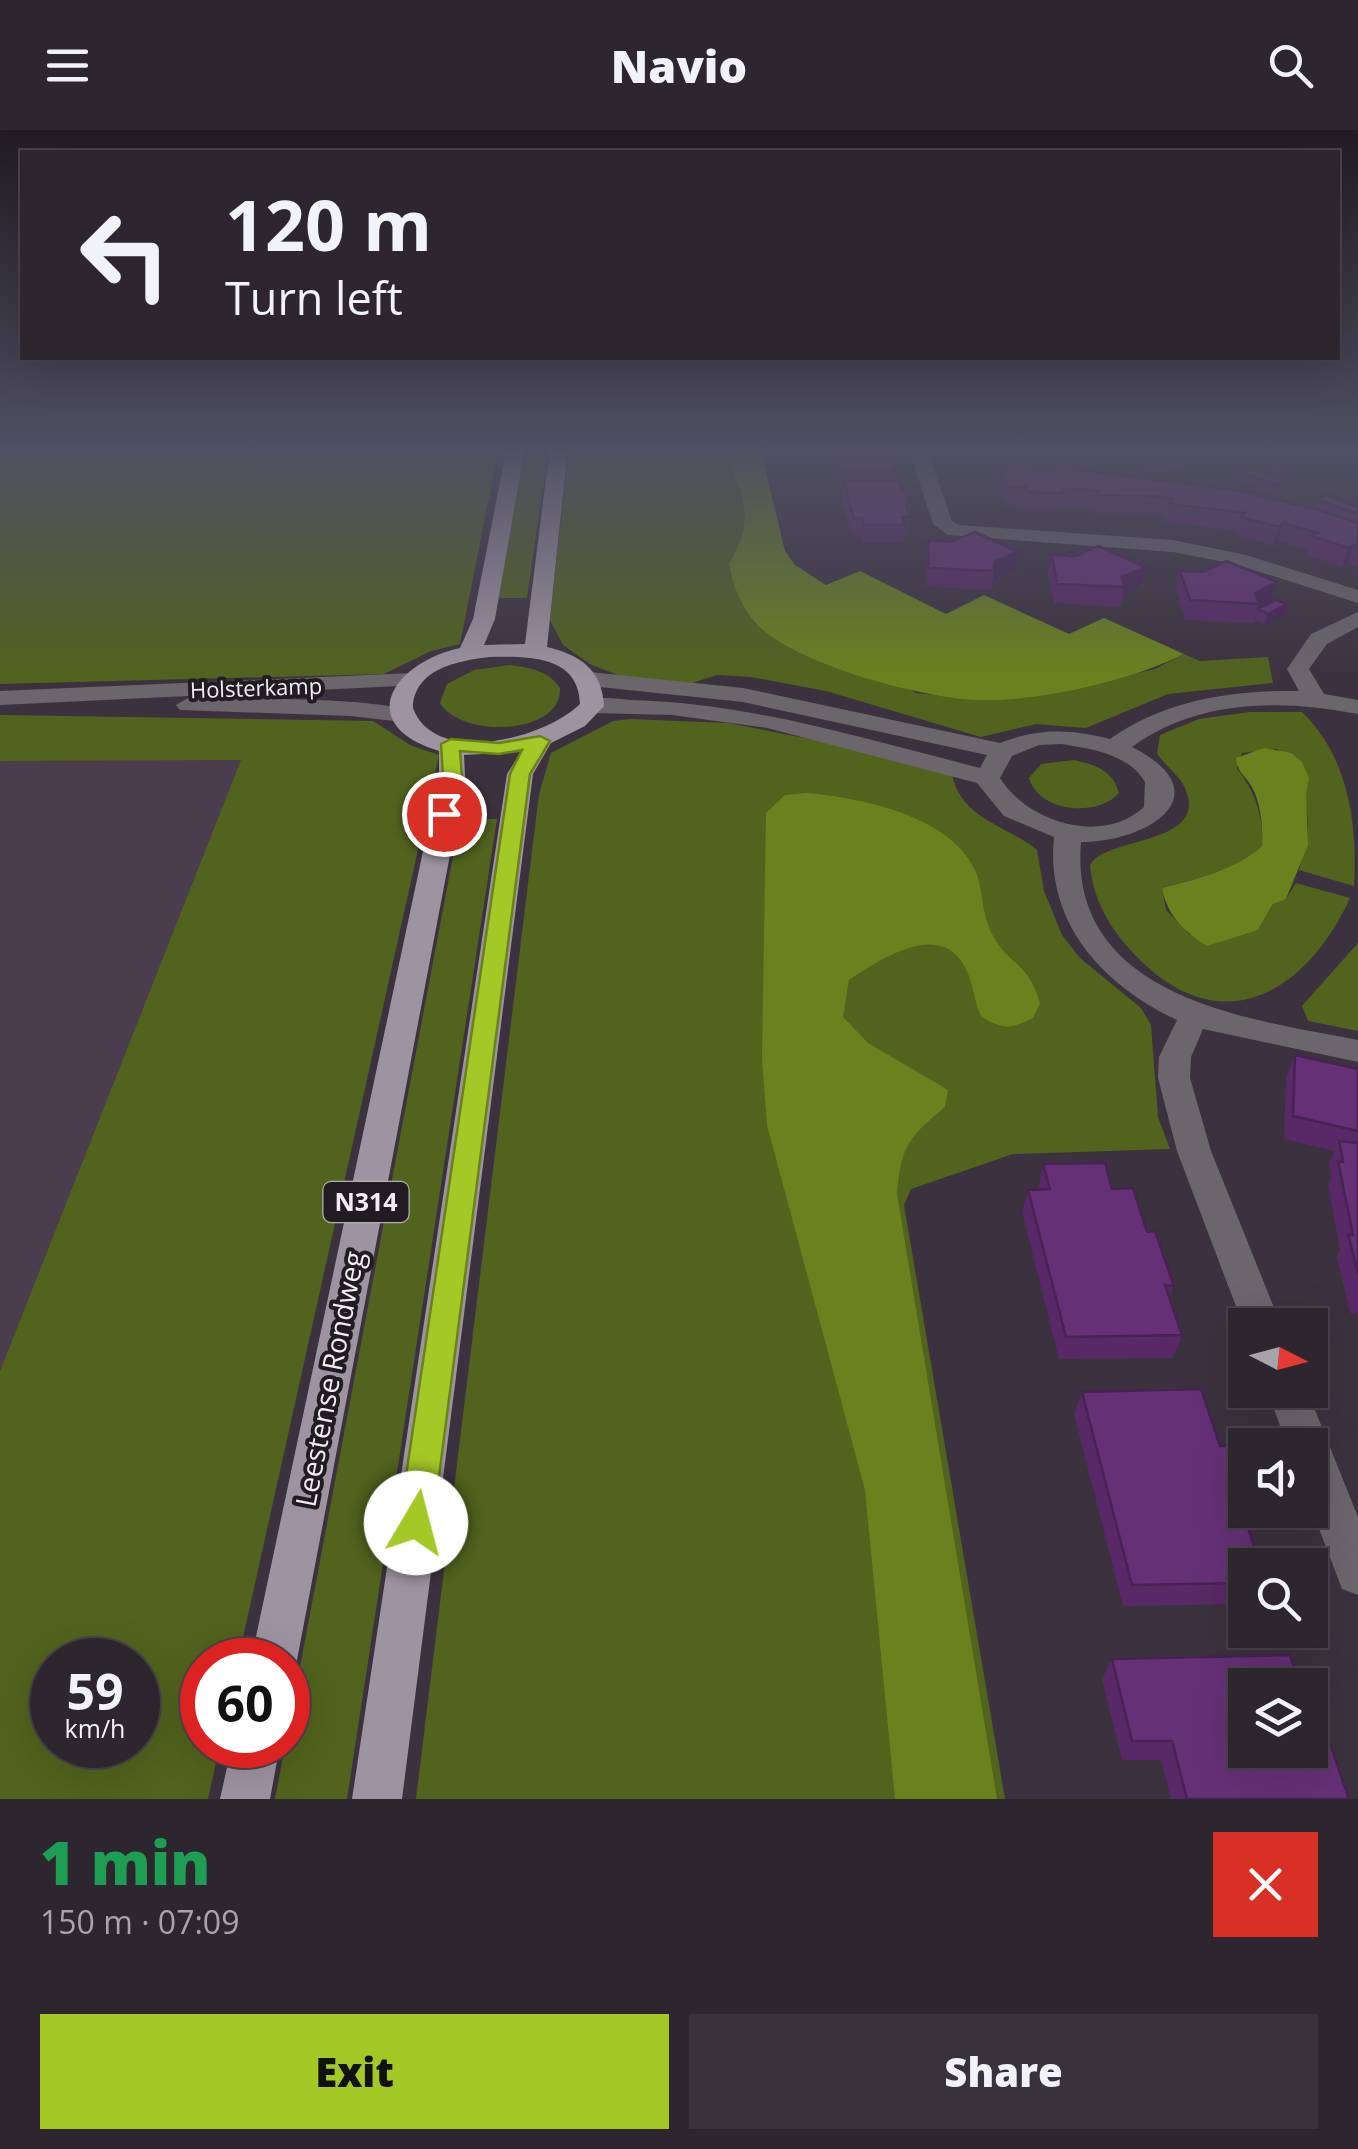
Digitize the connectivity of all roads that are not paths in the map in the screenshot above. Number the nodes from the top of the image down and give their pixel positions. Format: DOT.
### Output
graph roads {
  1 [pos="502,525"];
  2 [pos="550,525"];
  3 [pos="945,525"];
  4 [pos="1358,598"];
  5 [pos="1358,618"];
  6 [pos="535,651"];
  7 [pos="469,653"];
  8 [pos="590,678"];
  9 [pos="412,680"];
  10 [pos="0,698"];
  11 [pos="100,698"];
  12 [pos="1315,699"];
  13 [pos="592,706"];
  14 [pos="1358,707"];
  15 [pos="403,716"];
  16 [pos="540,741"];
  17 [pos="451,744"];
  18 [pos="1114,748"];
  19 [pos="1002,751"];
  20 [pos="987,778"];
  21 [pos="1068,832"];
  22 [pos="1196,1016"];
  23 [pos="1358,1051"];
  24 [pos="1255,1308"];
  25 [pos="1328,1496"];
  26 [pos="1358,1573"];
  27 [pos="278,1638"];
  28 [pos="252,1768"];
  29 [pos="246,1799"];
  30 [pos="378,1799"];
  1 -- 7 [label="main road"];
  2 -- 6 [label="main road"];
  3 -- 4 [label="street"];
  5 -- 12 [label="street"];
  6 -- 7 [label="main road"];
  6 -- 8 [label="main road"];
  7 -- 9 [label="main road"];
  8 -- 13 [label="main road"];
  8 -- 19 [label="street"];
  9 -- 11 [label="street, Holsterkamp"];
  9 -- 15 [label="main road"];
  10 -- 11 [label="street, Holsterkamp"];
  11 -- 15 [label="street, Holsterkamp"];
  12 -- 14 [label="street"];
  12 -- 18 [label="street"];
  13 -- 16 [label="main road"];
  13 -- 20 [label="street"];
  15 -- 17 [label="main road"];
  16 -- 17 [label="main road"];
  16 -- 30 [label="main road"];
  17 -- 27 [label="main road, Leestense Rondweg / N314"];
  18 -- 19 [label="street"];
  18 -- 21 [label="street"];
  19 -- 20 [label="street"];
  20 -- 21 [label="street"];
  21 -- 22 [label="street"];
  22 -- 23 [label="street"];
  22 -- 24 [label="street"];
  25 -- 26 [label="street"];
  28 -- 29 [label="main road"];
}
